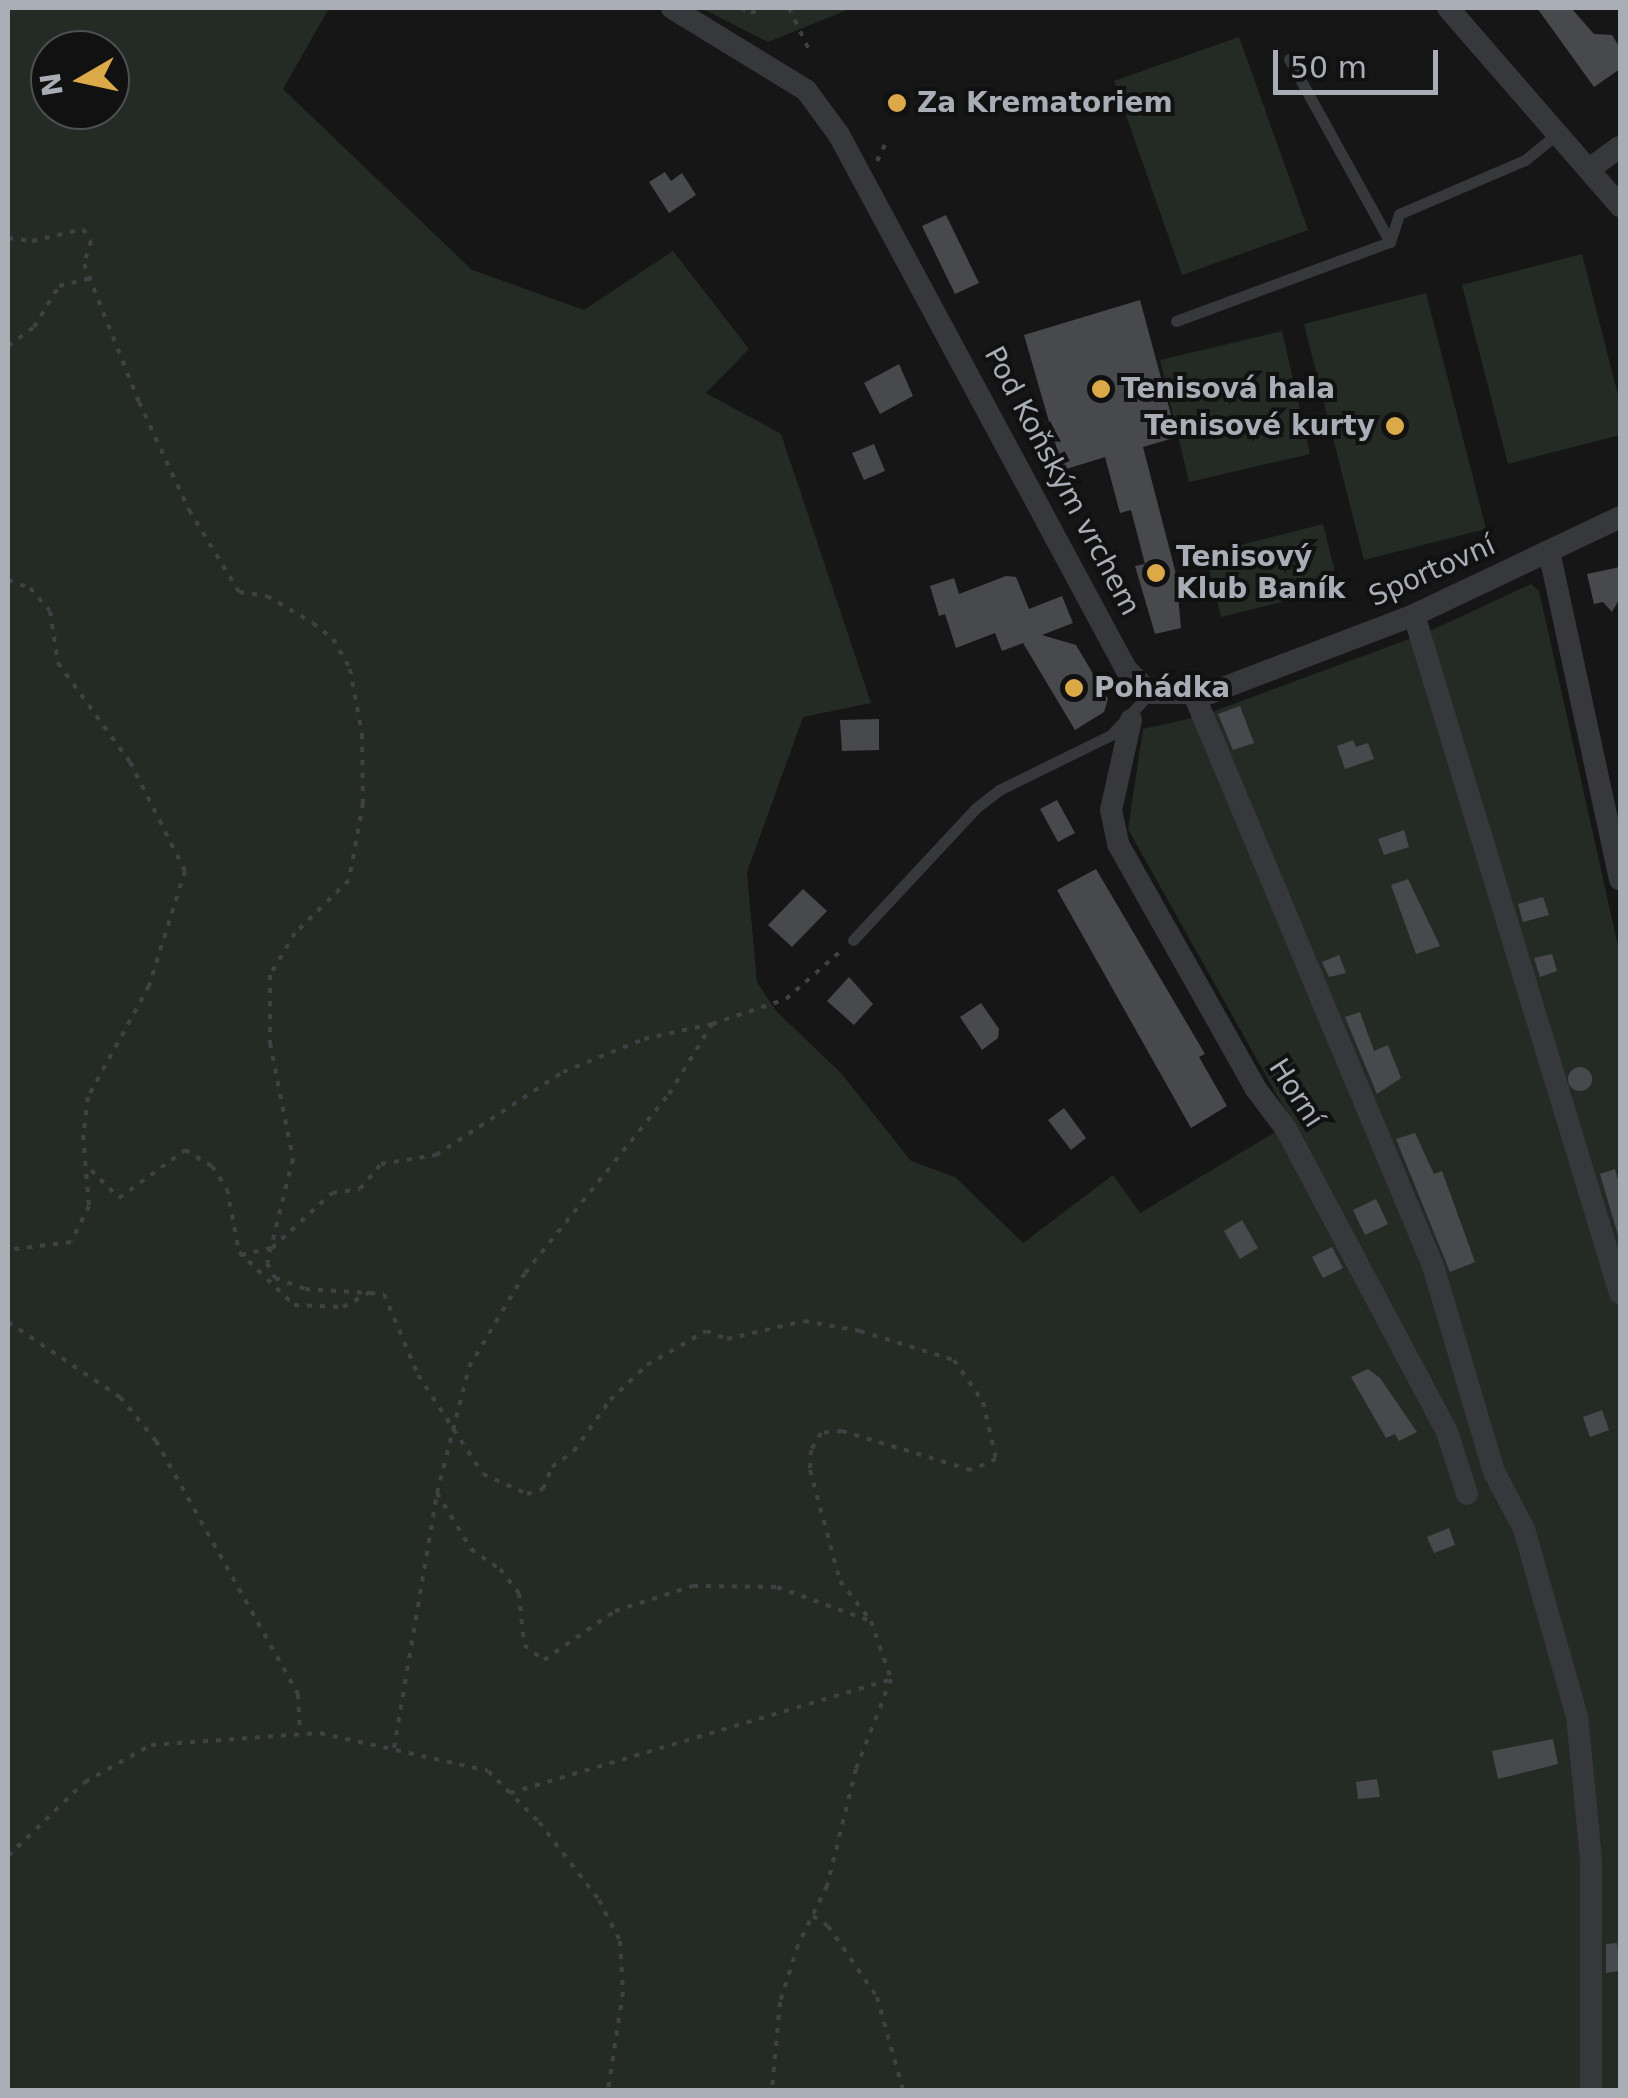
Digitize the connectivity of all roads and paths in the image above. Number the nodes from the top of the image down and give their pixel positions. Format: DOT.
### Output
graph roads {
  1 [pos="672,8"];
  2 [pos="741,8"];
  3 [pos="762,8"];
  4 [pos="789,8"];
  5 [pos="1448,8"];
  6 [pos="811,54"];
  7 [pos="1289,58"];
  8 [pos="1560,131"];
  9 [pos="1620,147"];
  10 [pos="1592,166"];
  11 [pos="1620,206"];
  12 [pos="8,238"];
  13 [pos="1390,242"];
  14 [pos="92,278"];
  15 [pos="1176,321"];
  16 [pos="8,346"];
  17 [pos="1620,517"];
  18 [pos="1549,551"];
  19 [pos="8,580"];
  20 [pos="1414,615"];
  21 [pos="1150,693"];
  22 [pos="1195,697"];
  23 [pos="1131,720"];
  24 [pos="1620,879"];
  25 [pos="853,940"];
  26 [pos="712,1024"];
  27 [pos="91,1170"];
  28 [pos="272,1248"];
  29 [pos="8,1250"];
  30 [pos="241,1254"];
  31 [pos="374,1290"];
  32 [pos="1620,1293"];
  33 [pos="8,1322"];
  34 [pos="454,1428"];
  35 [pos="437,1493"];
  36 [pos="1467,1494"];
  37 [pos="870,1621"];
  38 [pos="891,1679"];
  39 [pos="300,1733"];
  40 [pos="394,1748"];
  41 [pos="510,1793"];
  42 [pos="8,1856"];
  43 [pos="813,1916"];
  44 [pos="608,2090"];
  45 [pos="772,2090"];
  46 [pos="903,2090"];
  47 [pos="1591,2090"];
  1 -- 21 [label="street, Pod Koňským vrchem"];
  2 -- 3 [label="path"];
  4 -- 6 [label="path"];
  5 -- 8 [label="street"];
  7 -- 13 [label="lane"];
  8 -- 10 [label="street"];
  8 -- 13 [label="lane"];
  9 -- 10 [label="street"];
  10 -- 11 [label="street"];
  12 -- 14 [label="path"];
  13 -- 15 [label="lane"];
  14 -- 16 [label="path"];
  14 -- 28 [label="path"];
  17 -- 18 [label="street, Sportovní"];
  18 -- 20 [label="street, Sportovní"];
  18 -- 24 [label="street"];
  19 -- 27 [label="path"];
  20 -- 22 [label="street, Sportovní"];
  20 -- 32 [label="street"];
  21 -- 22 [label="street, Sportovní"];
  21 -- 23 [label="lane"];
  22 -- 47 [label="street"];
  23 -- 25 [label="lane"];
  23 -- 36 [label="street, Horní"];
  25 -- 26 [label="path"];
  26 -- 28 [label="path"];
  26 -- 34 [label="path"];
  27 -- 29 [label="path"];
  27 -- 30 [label="path"];
  28 -- 30 [label="path"];
  28 -- 31 [label="path"];
  30 -- 31 [label="path"];
  31 -- 34 [label="path"];
  33 -- 39 [label="path"];
  34 -- 35 [label="path"];
  34 -- 37 [label="path"];
  35 -- 37 [label="path"];
  35 -- 40 [label="path"];
  37 -- 38 [label="path"];
  38 -- 41 [label="path"];
  38 -- 43 [label="path"];
  39 -- 40 [label="path"];
  39 -- 42 [label="path"];
  40 -- 41 [label="path"];
  41 -- 44 [label="path"];
  43 -- 45 [label="path"];
  43 -- 46 [label="path"];
}
